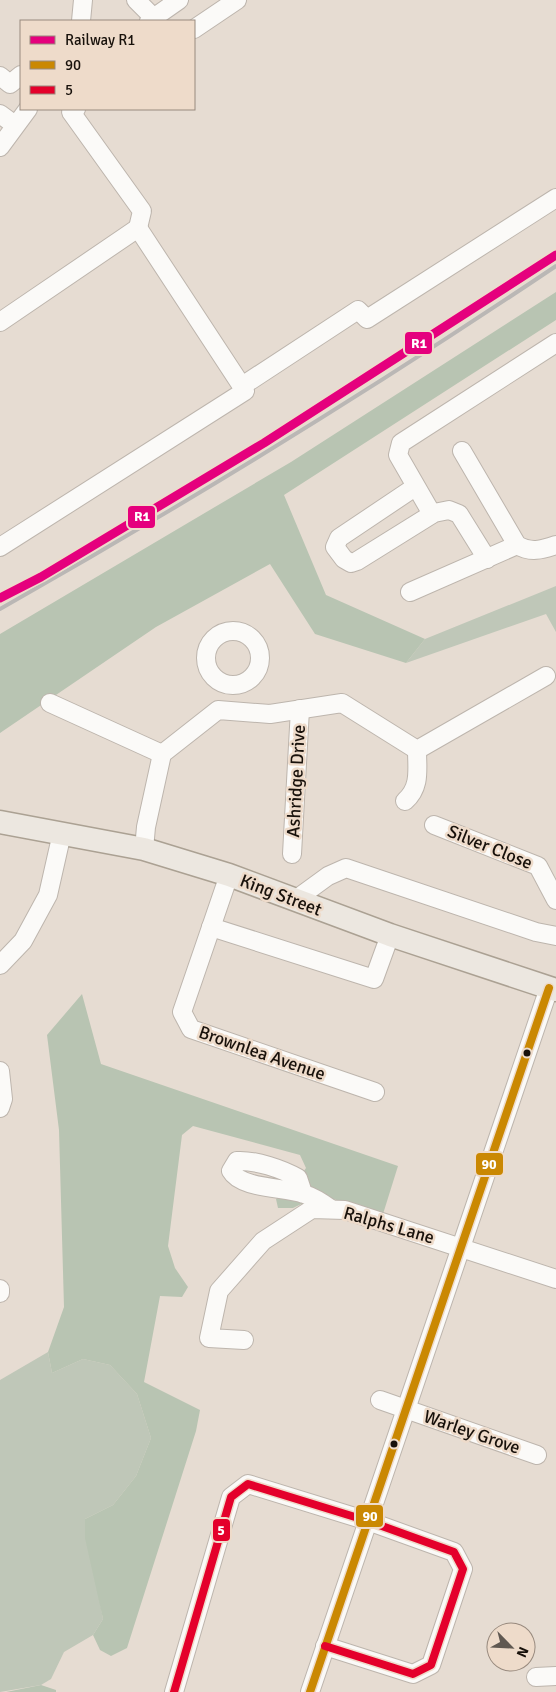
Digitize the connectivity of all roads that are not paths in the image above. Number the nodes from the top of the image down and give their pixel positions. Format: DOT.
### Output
graph roads {
  1 [pos="83,0"];
  2 [pos="136,0"];
  3 [pos="179,0"];
  4 [pos="237,0"];
  5 [pos="81,20"];
  6 [pos="151,20"];
  7 [pos="195,28"];
  8 [pos="27,110"];
  9 [pos="74,110"];
  10 [pos="0,114"];
  11 [pos="16,125"];
  12 [pos="0,147"];
  13 [pos="556,198"];
  14 [pos="138,228"];
  15 [pos="0,322"];
  16 [pos="556,343"];
  17 [pos="242,386"];
  18 [pos="462,451"];
  19 [pos="415,487"];
  20 [pos="432,514"];
  21 [pos="517,544"];
  22 [pos="556,545"];
  23 [pos="0,547"];
  24 [pos="487,558"];
  25 [pos="410,592"];
  26 [pos="546,676"];
  27 [pos="236,685"];
  28 [pos="50,703"];
  29 [pos="300,709"];
  30 [pos="229,711"];
  31 [pos="417,750"];
  32 [pos="162,754"];
  33 [pos="405,800"];
  34 [pos="0,822"];
  35 [pos="434,825"];
  36 [pos="62,833"];
  37 [pos="144,850"];
  38 [pos="292,854"];
  39 [pos="229,875"];
  40 [pos="295,900"];
  41 [pos="556,900"];
  42 [pos="211,927"];
  43 [pos="390,935"];
  44 [pos="556,936"];
  45 [pos="0,965"];
  46 [pos="553,989"];
  47 [pos="0,1071"];
  48 [pos="375,1092"];
  49 [pos="0,1108"];
  50 [pos="303,1193"];
  51 [pos="332,1210"];
  52 [pos="461,1247"];
  53 [pos="556,1279"];
  54 [pos="0,1289"];
  55 [pos="0,1293"];
  56 [pos="244,1340"];
  57 [pos="380,1400"];
  58 [pos="406,1409"];
  59 [pos="537,1455"];
  60 [pos="368,1521"];
  61 [pos="325,1646"];
  62 [pos="556,1676"];
  63 [pos="536,1677"];
  64 [pos="174,1692"];
  65 [pos="310,1692"];
  1 -- 5 [label="street"];
  2 -- 6 [label="street"];
  3 -- 6 [label="street"];
  4 -- 7 [label="street"];
  8 -- 11 [label="street"];
  9 -- 14 [label="street"];
  10 -- 11 [label="street"];
  11 -- 12 [label="street"];
  13 -- 17 [label="street"];
  14 -- 15 [label="street"];
  14 -- 17 [label="street"];
  16 -- 19 [label="street"];
  17 -- 23 [label="street"];
  18 -- 21 [label="street"];
  19 -- 20 [label="street"];
  19 -- 20 [label="street"];
  20 -- 24 [label="street"];
  21 -- 22 [label="street"];
  21 -- 24 [label="street"];
  24 -- 25 [label="street"];
  26 -- 31 [label="street"];
  27 -- 30 [label="street"];
  28 -- 32 [label="street"];
  29 -- 30 [label="street"];
  29 -- 31 [label="street"];
  29 -- 38 [label="street, Ashridge Drive"];
  30 -- 32 [label="street"];
  31 -- 33 [label="street"];
  32 -- 37 [label="street"];
  34 -- 36 [label="main road, King Street"];
  35 -- 41 [label="street, Silver Close"];
  36 -- 37 [label="main road, King Street"];
  36 -- 45 [label="street"];
  37 -- 39 [label="main road, King Street"];
  39 -- 40 [label="main road, King Street"];
  39 -- 42 [label="street, Brownlea Avenue"];
  40 -- 43 [label="main road, King Street"];
  40 -- 44 [label="street"];
  42 -- 43 [label="street"];
  42 -- 48 [label="street, Brownlea Avenue"];
  43 -- 46 [label="main road, King Street"];
  46 -- 52 [label="street"];
  47 -- 49 [label="street"];
  50 -- 51 [label="street"];
  51 -- 52 [label="street, Ralphs Lane"];
  51 -- 56 [label="street, Ralphs Lane"];
  52 -- 53 [label="street, Ralphs Lane"];
  52 -- 58 [label="street"];
  54 -- 55 [label="street"];
  57 -- 58 [label="street, Warley Grove"];
  58 -- 59 [label="street, Warley Grove"];
  58 -- 60 [label="street"];
  60 -- 61 [label="street"];
  60 -- 61 [label="street"];
  60 -- 64 [label="street"];
  61 -- 65 [label="street"];
  62 -- 63 [label="street"];
}
